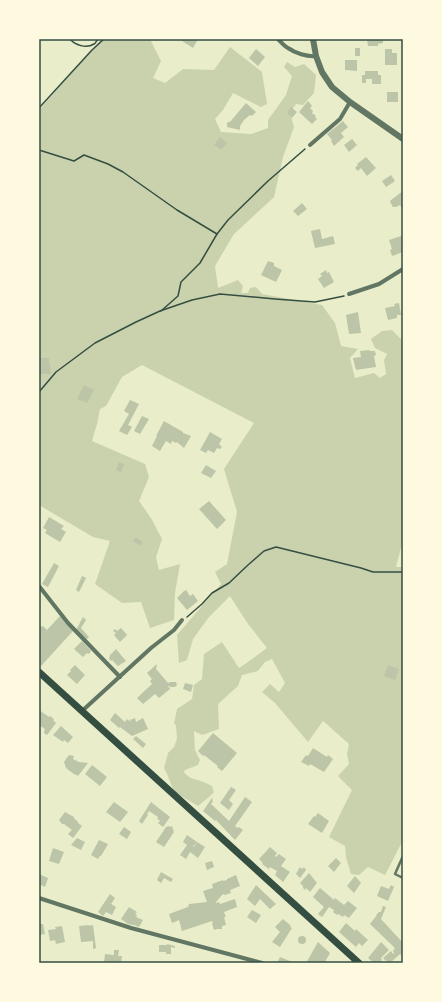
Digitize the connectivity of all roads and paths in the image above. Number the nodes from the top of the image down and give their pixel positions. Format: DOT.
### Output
graph roads {
  1 [pos="70,39"];
  2 [pos="98,39"];
  3 [pos="104,39"];
  4 [pos="278,39"];
  5 [pos="313,39"];
  6 [pos="316,56"];
  7 [pos="350,102"];
  8 [pos="39,108"];
  9 [pos="403,140"];
  10 [pos="310,146"];
  11 [pos="39,150"];
  12 [pos="217,234"];
  13 [pos="403,269"];
  14 [pos="350,294"];
  15 [pos="160,311"];
  16 [pos="39,392"];
  17 [pos="403,572"];
  18 [pos="39,586"];
  19 [pos="182,620"];
  20 [pos="39,672"];
  21 [pos="120,677"];
  22 [pos="82,711"];
  23 [pos="403,856"];
  24 [pos="403,878"];
  25 [pos="39,898"];
  26 [pos="262,963"];
  27 [pos="359,963"];
  1 -- 2 [label="path"];
  3 -- 8 [label="path"];
  4 -- 6 [label="street"];
  5 -- 6 [label="street"];
  6 -- 7 [label="street"];
  7 -- 9 [label="street"];
  7 -- 10 [label="street"];
  10 -- 12 [label="path"];
  11 -- 12 [label="path"];
  12 -- 15 [label="path"];
  13 -- 14 [label="street"];
  14 -- 15 [label="path"];
  15 -- 16 [label="path"];
  17 -- 19 [label="path"];
  18 -- 21 [label="street"];
  19 -- 21 [label="street"];
  20 -- 22 [label="main road"];
  21 -- 22 [label="street"];
  22 -- 27 [label="main road"];
  23 -- 24 [label="lane"];
  25 -- 26 [label="street"];
}
